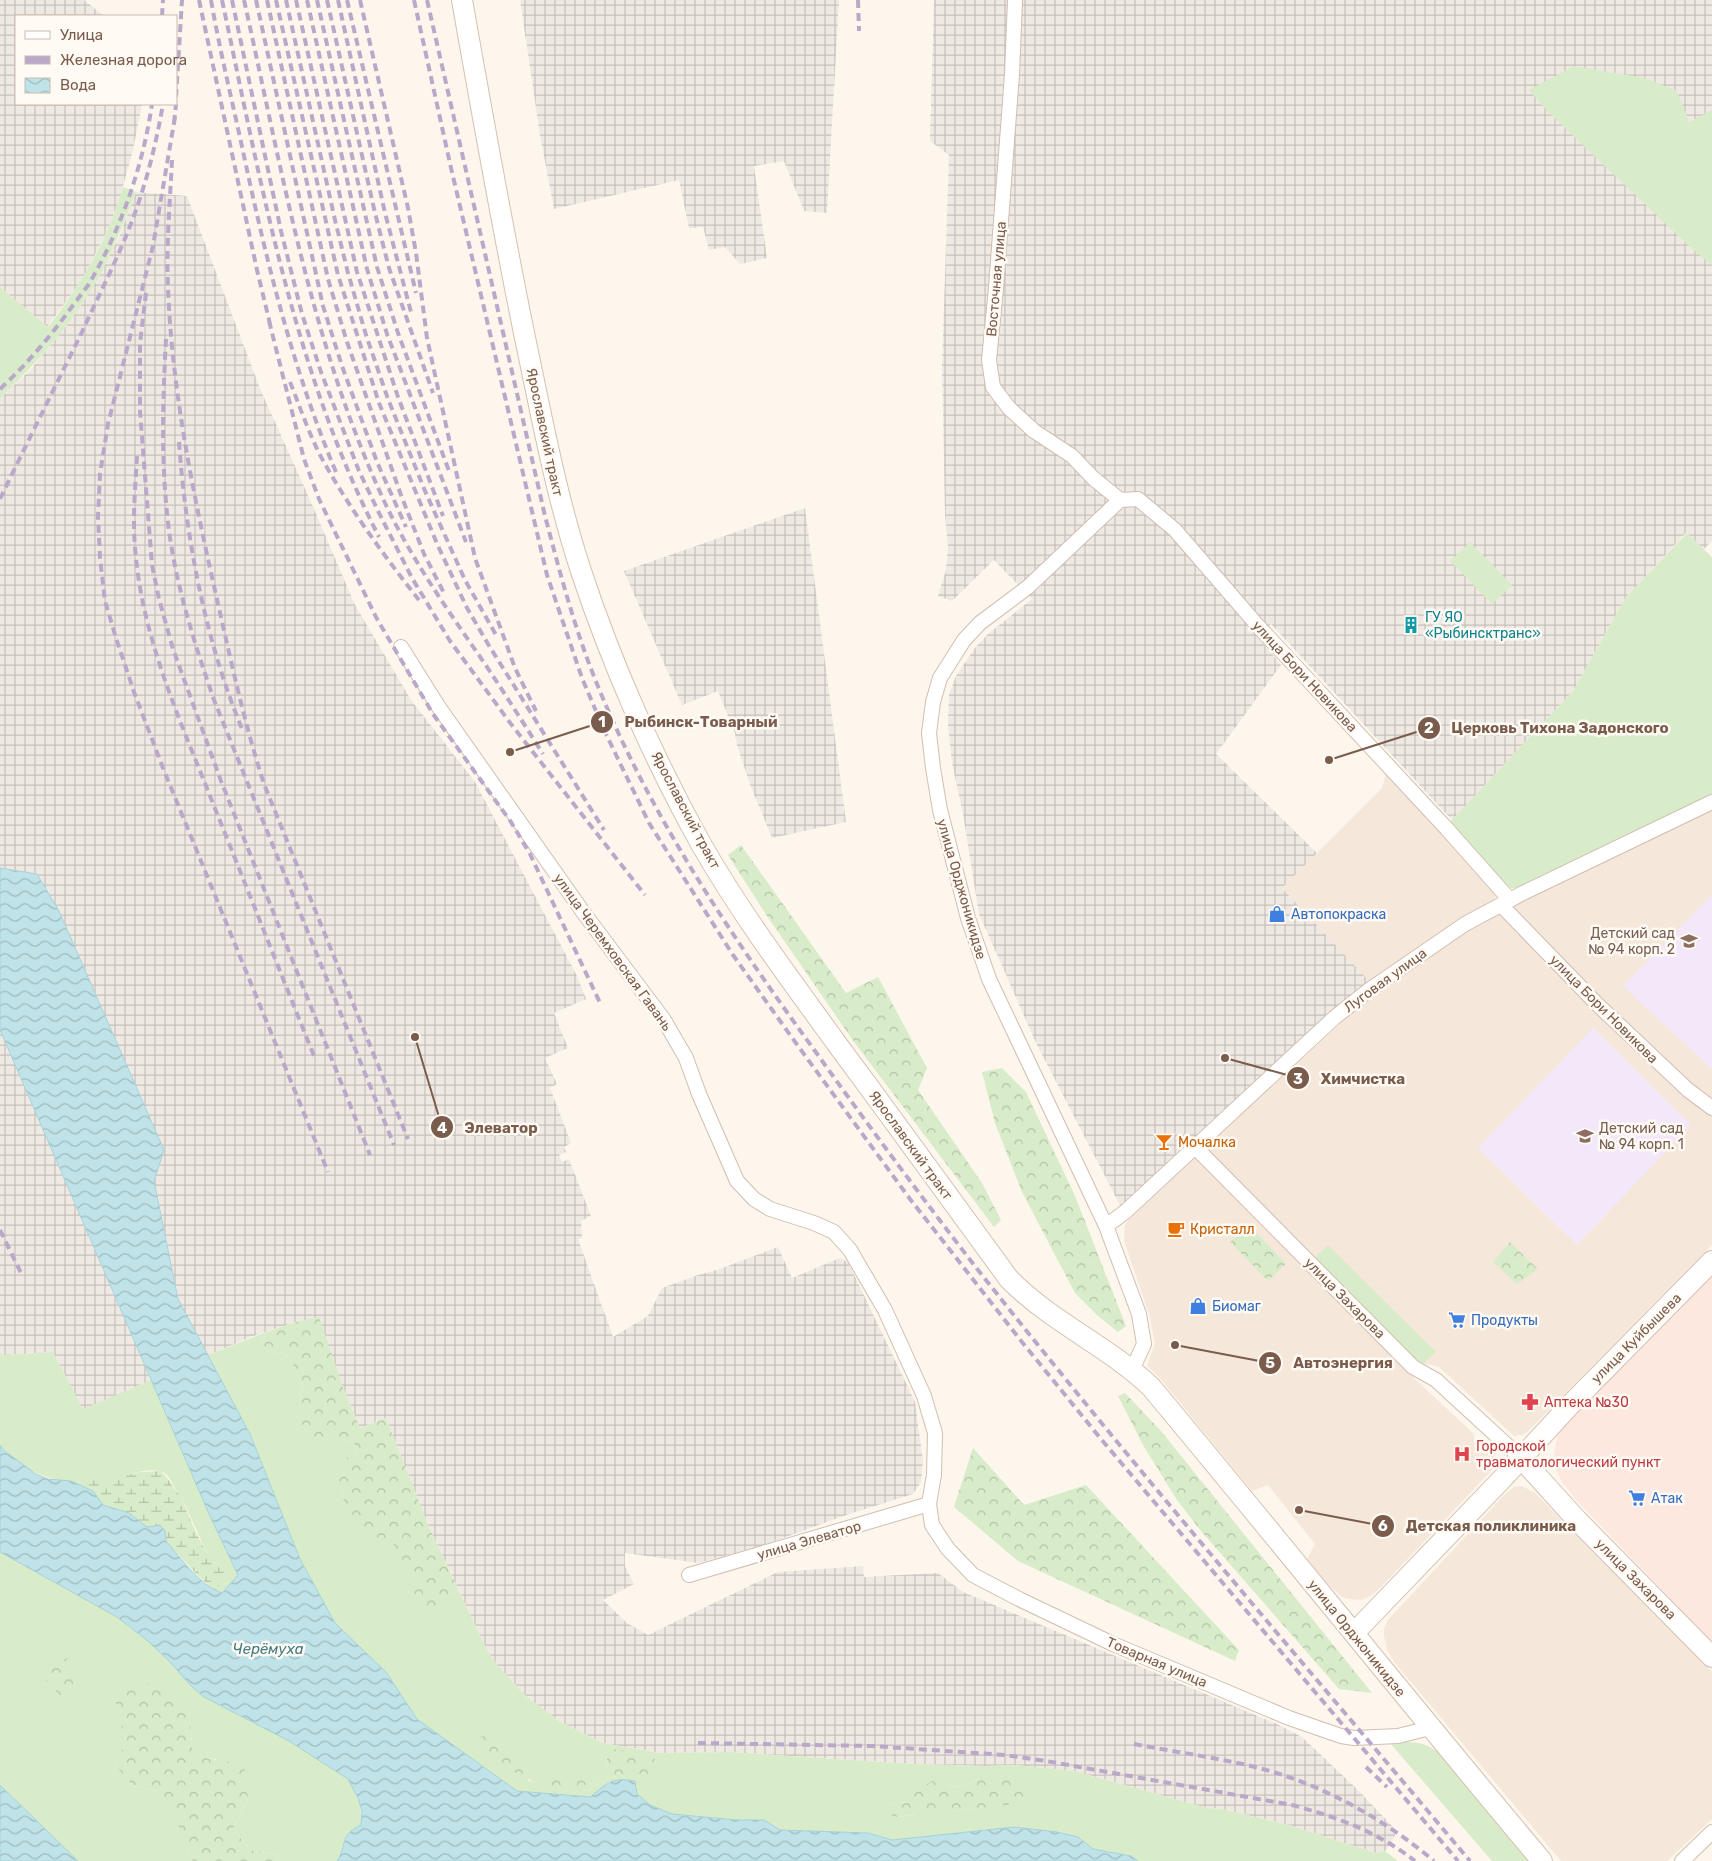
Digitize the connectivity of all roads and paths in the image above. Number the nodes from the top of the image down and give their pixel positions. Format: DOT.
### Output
graph roads {
  1 [pos="462,0"];
  2 [pos="1015,0"];
  3 [pos="1120,500"];
  4 [pos="402,647"];
  5 [pos="1712,802"];
  6 [pos="1505,902"];
  7 [pos="1712,1108"];
  8 [pos="1195,1147"];
  9 [pos="1106,1226"];
  10 [pos="1712,1261"];
  11 [pos="1132,1370"];
  12 [pos="1173,1414"];
  13 [pos="1521,1458"];
  14 [pos="929,1504"];
  15 [pos="689,1575"];
  16 [pos="1354,1633"];
  17 [pos="1712,1657"];
  18 [pos="1430,1728"];
  19 [pos="1712,1832"];
  20 [pos="1542,1861"];
  21 [pos="1682,1861"];
  1 -- 11 [label="street, Ярославский тракт"];
  2 -- 3 [label="street, Восточная улица"];
  3 -- 6 [label="street, улица Бори Новикова"];
  3 -- 9 [label="street, улица Орджоникидзе"];
  4 -- 14 [label="street, улица Черемховская Гавань"];
  5 -- 6 [label="street, Луговая улица"];
  6 -- 7 [label="street, улица Бори Новикова"];
  6 -- 8 [label="street, Луговая улица"];
  8 -- 9 [label="street, Луговая улица"];
  8 -- 13 [label="street, улица Захарова"];
  9 -- 11 [label="street, улица Орджоникидзе"];
  10 -- 13 [label="street, улица Куйбышева"];
  11 -- 12 [label="street, Ярославский тракт"];
  12 -- 16 [label="street, улица Орджоникидзе"];
  13 -- 16 [label="street, улица Куйбышева"];
  13 -- 17 [label="street, улица Захарова"];
  14 -- 15 [label="street, улица Элеватор"];
  14 -- 18 [label="street, Товарная улица"];
  16 -- 18 [label="street, улица Орджоникидзе"];
  18 -- 20 [label="street, улица Орджоникидзе"];
  19 -- 21 [label="street"];
}
